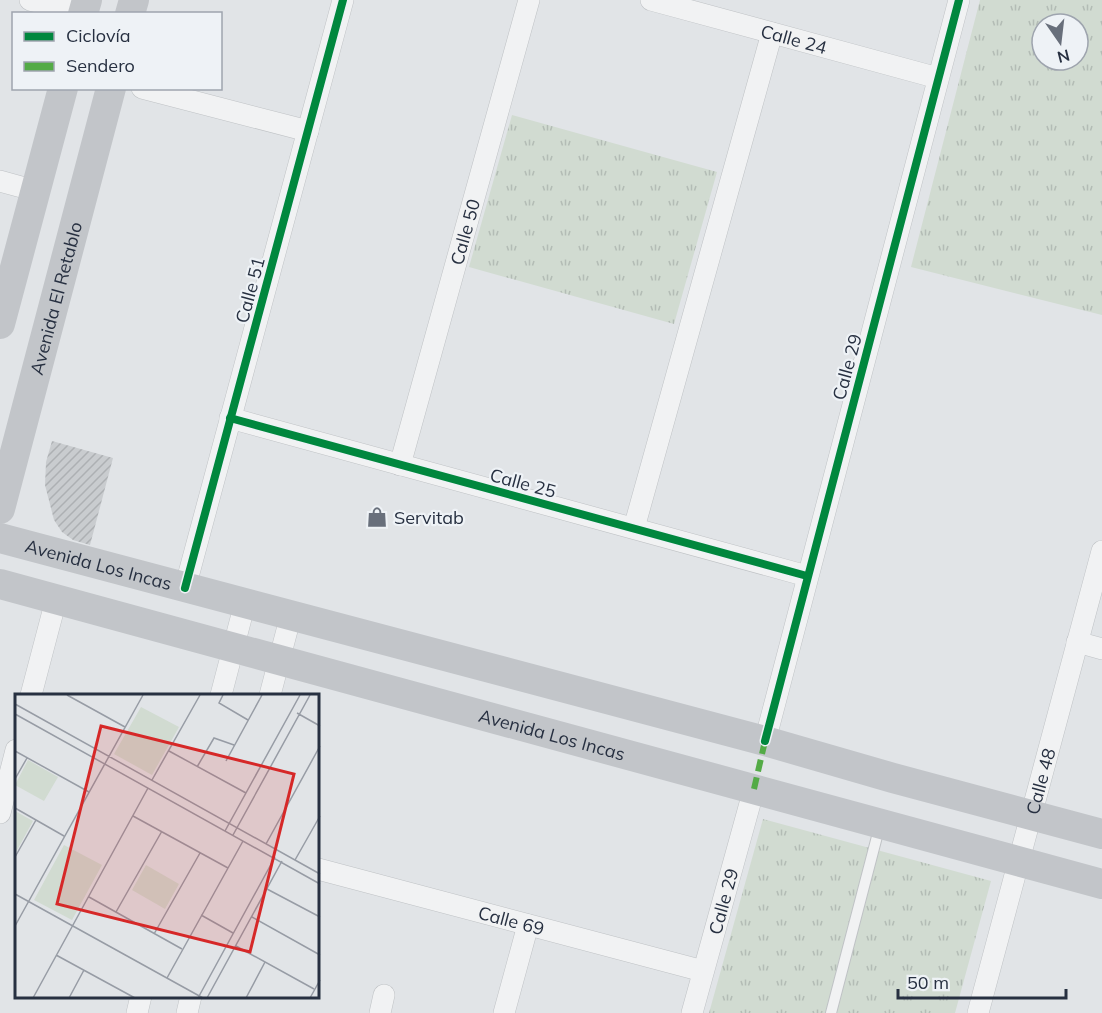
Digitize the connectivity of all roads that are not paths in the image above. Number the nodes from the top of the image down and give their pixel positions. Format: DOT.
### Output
graph roads {
  1 [pos="30,0"];
  2 [pos="343,0"];
  3 [pos="528,0"];
  4 [pos="651,0"];
  5 [pos="959,0"];
  6 [pos="75,12"];
  7 [pos="772,33"];
  8 [pos="938,78"];
  9 [pos="62,90"];
  10 [pos="110,90"];
  11 [pos="150,90"];
  12 [pos="308,131"];
  13 [pos="0,182"];
  14 [pos="36,191"];
  15 [pos="0,324"];
  16 [pos="230,418"];
  17 [pos="399,465"];
  18 [pos="0,509"];
  19 [pos="634,528"];
  20 [pos="0,538"];
  21 [pos="1102,551"];
  22 [pos="807,576"];
  23 [pos="0,584"];
  24 [pos="185,588"];
  25 [pos="56,600"];
  26 [pos="245,603"];
  27 [pos="291,615"];
  28 [pos="1077,642"];
  29 [pos="234,648"];
  30 [pos="1102,649"];
  31 [pos="279,660"];
  32 [pos="31,694"];
  33 [pos="221,694"];
  34 [pos="270,694"];
  35 [pos="765,741"];
  36 [pos="15,754"];
  37 [pos="893,778"];
  38 [pos="754,789"];
  39 [pos="0,813"];
  40 [pos="1031,815"];
  41 [pos="880,825"];
  42 [pos="1102,834"];
  43 [pos="1019,862"];
  44 [pos="320,870"];
  45 [pos="1102,884"];
  46 [pos="528,925"];
  47 [pos="703,971"];
  48 [pos="141,998"];
  49 [pos="191,998"];
  50 [pos="137,1013"];
  51 [pos="187,1013"];
  52 [pos="504,1013"];
  53 [pos="692,1013"];
  54 [pos="831,1013"];
  55 [pos="978,1013"];
  1 -- 6 [label="street"];
  2 -- 12 [label="street, Calle 51"];
  3 -- 17 [label="street, Calle 50"];
  4 -- 7 [label="street, Calle 24"];
  5 -- 8 [label="street, Calle 29"];
  7 -- 8 [label="street, Calle 24"];
  7 -- 19 [label="street"];
  8 -- 22 [label="street, Calle 29"];
  9 -- 14 [label="main road"];
  10 -- 18 [label="main road, Avenida El Retablo"];
  11 -- 12 [label="street"];
  12 -- 16 [label="street, Calle 51"];
  13 -- 14 [label="street"];
  14 -- 15 [label="main road"];
  16 -- 17 [label="street, Calle 25"];
  16 -- 24 [label="street, Calle 51"];
  17 -- 19 [label="street, Calle 25"];
  19 -- 22 [label="street, Calle 25"];
  20 -- 24 [label="main road, Avenida Los Incas"];
  21 -- 28 [label="street, Calle 48"];
  22 -- 35 [label="street, Calle 29"];
  23 -- 25 [label="main road, Avenida Los Incas"];
  24 -- 26 [label="main road, Avenida Los Incas"];
  25 -- 29 [label="main road, Avenida Los Incas"];
  25 -- 32 [label="street"];
  26 -- 27 [label="main road, Avenida Los Incas"];
  26 -- 29 [label="street"];
  27 -- 31 [label="street"];
  27 -- 35 [label="main road, Avenida Los Incas"];
  28 -- 30 [label="street"];
  28 -- 40 [label="street, Calle 48"];
  29 -- 31 [label="main road, Avenida Los Incas"];
  29 -- 33 [label="street"];
  31 -- 34 [label="street"];
  31 -- 38 [label="main road, Avenida Los Incas"];
  35 -- 37 [label="main road, Avenida Los Incas"];
  36 -- 39 [label="street"];
  37 -- 40 [label="main road, Avenida Los Incas"];
  37 -- 41 [label="main road"];
  38 -- 41 [label="main road, Avenida Los Incas"];
  38 -- 47 [label="street, Calle 29"];
  40 -- 42 [label="main road, Avenida Los Incas"];
  40 -- 43 [label="street, Calle 48"];
  41 -- 43 [label="main road, Avenida Los Incas"];
  41 -- 54 [label="lane"];
  43 -- 45 [label="main road, Avenida Los Incas"];
  43 -- 55 [label="street, Calle 48"];
  44 -- 46 [label="street, Calle 69"];
  46 -- 47 [label="street, Calle 69"];
  46 -- 52 [label="street"];
  47 -- 53 [label="street, Calle 29"];
  48 -- 50 [label="street"];
  49 -- 51 [label="street"];
}
